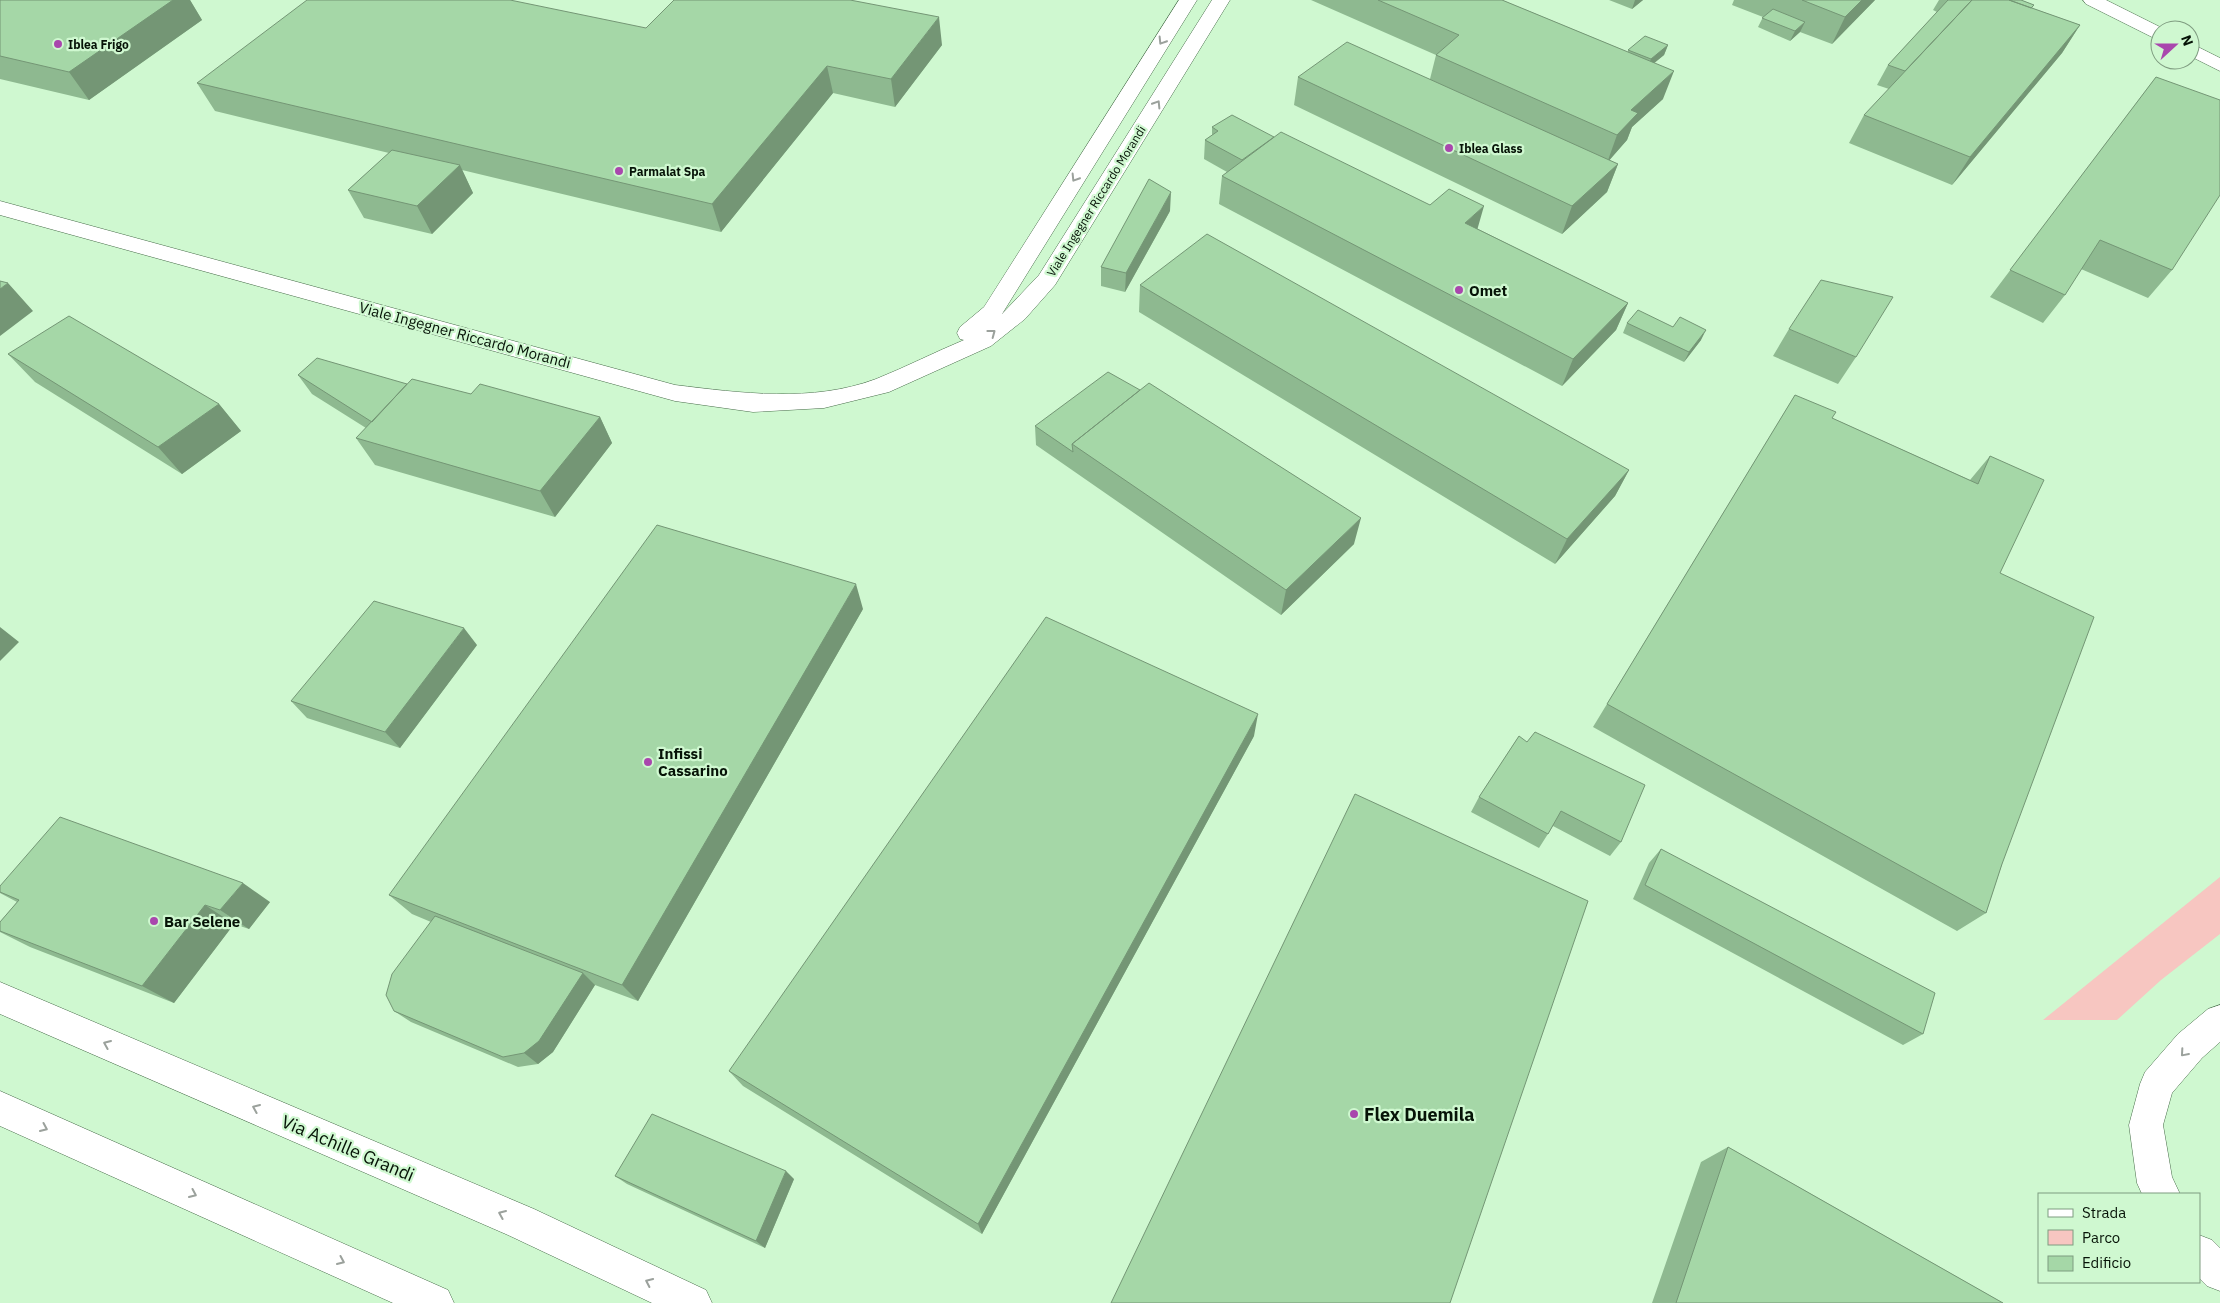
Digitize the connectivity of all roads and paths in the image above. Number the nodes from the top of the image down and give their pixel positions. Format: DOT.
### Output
graph roads {
  1 [pos="1188,0"];
  2 [pos="1221,0"];
  3 [pos="2092,0"];
  4 [pos="2150,29"];
  5 [pos="2200,54"];
  6 [pos="2220,65"];
  7 [pos="0,208"];
  8 [pos="933,363"];
  9 [pos="0,998"];
  10 [pos="2220,1021"];
  11 [pos="0,1108"];
  12 [pos="2161,1193"];
  13 [pos="2200,1254"];
  14 [pos="2220,1273"];
  15 [pos="435,1303"];
  16 [pos="693,1303"];
  1 -- 8 [label="street, Viale Ingegner Riccardo Morandi, one-way"];
  8 -- 2 [label="street, Viale Ingegner Riccardo Morandi, one-way"];
  3 -- 4 [label="street"];
  5 -- 6 [label="street"];
  7 -- 8 [label="street, Viale Ingegner Riccardo Morandi"];
  16 -- 9 [label="street, Via Achille Grandi, one-way"];
  10 -- 12 [label="street, one-way"];
  11 -- 15 [label="street, one-way"];
  13 -- 14 [label="street"];
}
